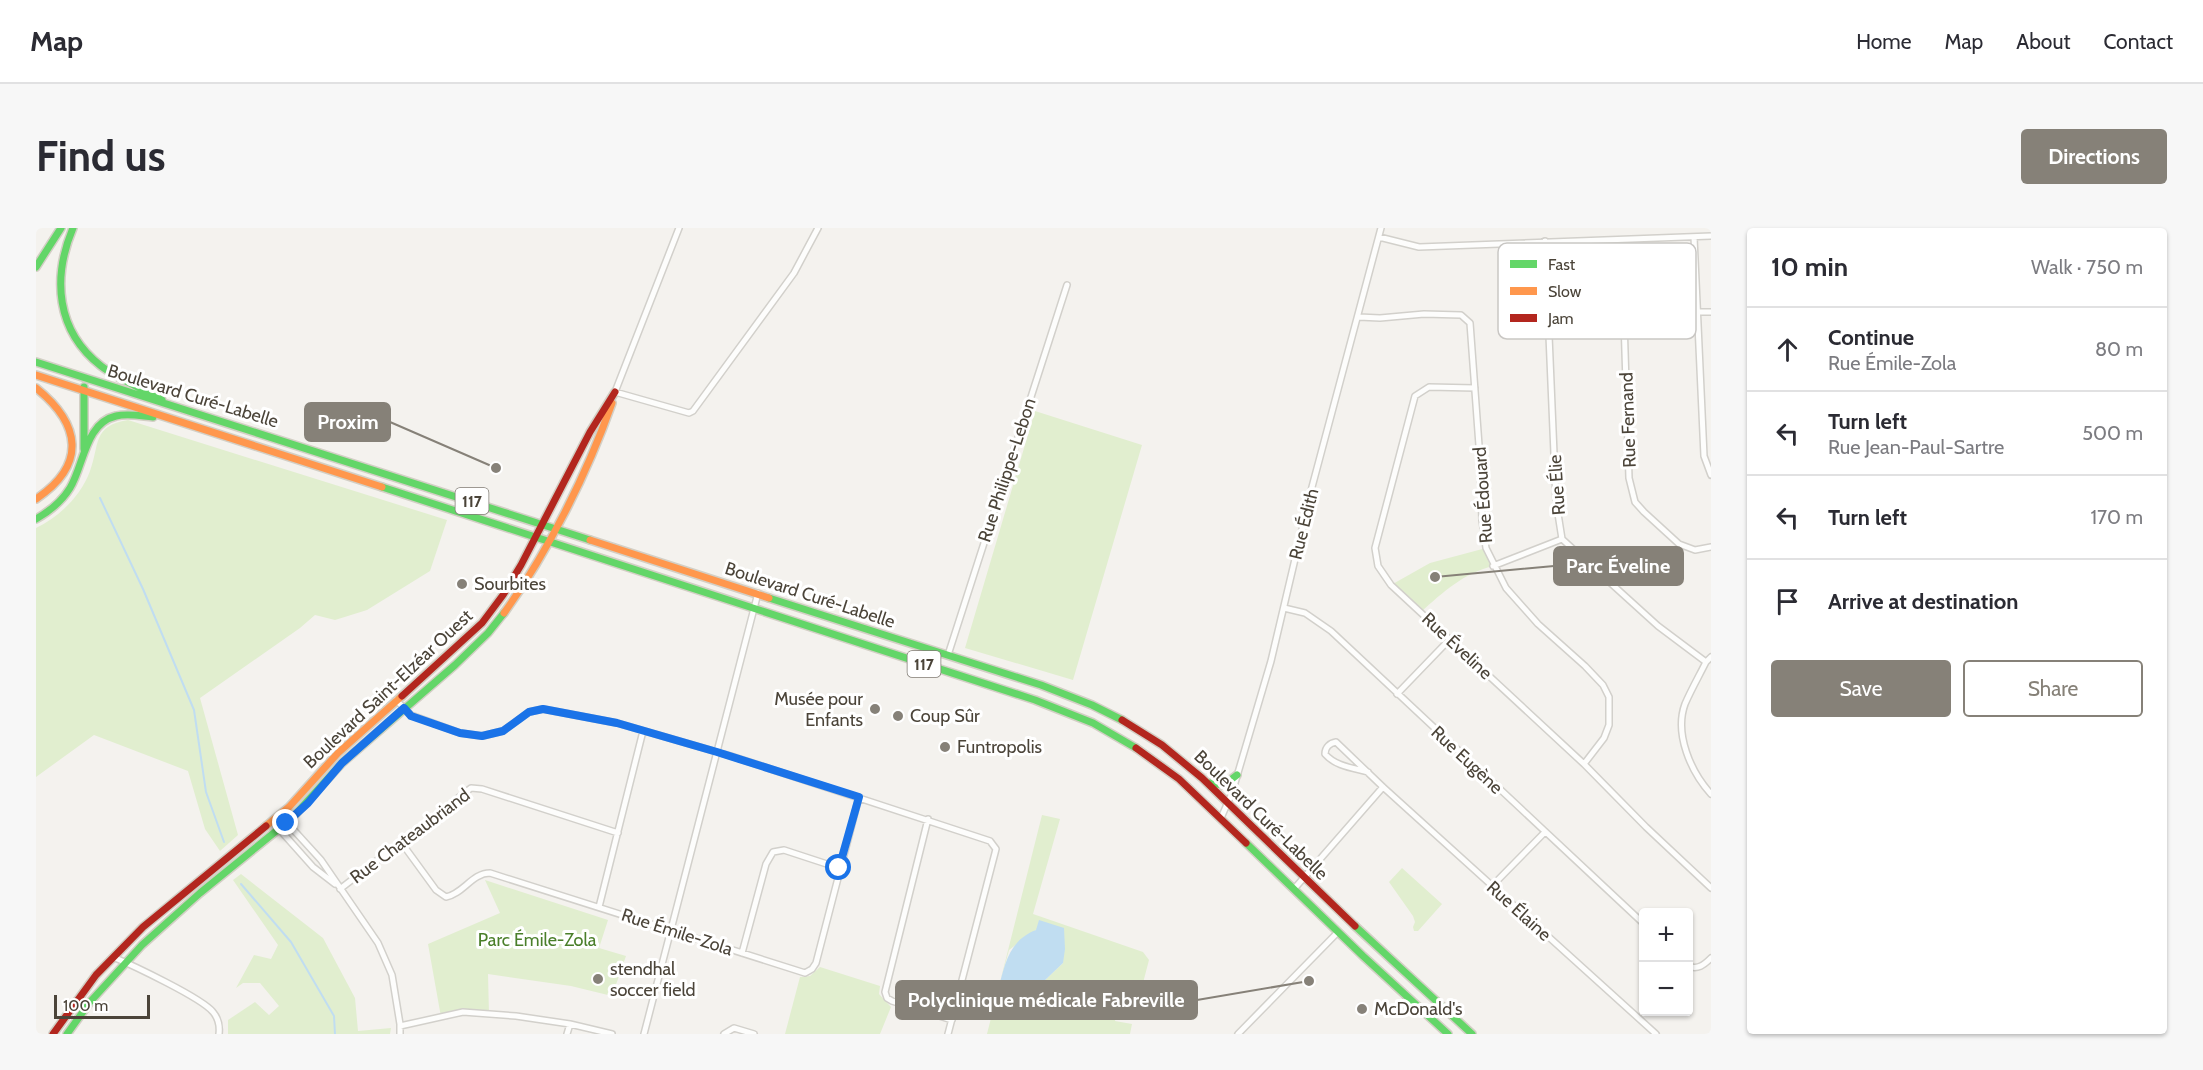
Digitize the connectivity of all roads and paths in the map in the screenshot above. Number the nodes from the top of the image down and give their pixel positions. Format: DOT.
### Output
graph roads {
  1 [pos="61,228"];
  2 [pos="73,228"];
  3 [pos="680,228"];
  4 [pos="818,228"];
  5 [pos="1381,228"];
  6 [pos="1711,236"];
  7 [pos="1379,237"];
  8 [pos="1694,237"];
  9 [pos="1545,242"];
  10 [pos="1498,243"];
  11 [pos="1514,243"];
  12 [pos="1694,243"];
  13 [pos="36,267"];
  14 [pos="1067,285"];
  15 [pos="1696,287"];
  16 [pos="1697,312"];
  17 [pos="1711,312"];
  18 [pos="1359,316"];
  19 [pos="1549,339"];
  20 [pos="1625,339"];
  21 [pos="36,362"];
  22 [pos="36,375"];
  23 [pos="83,378"];
  24 [pos="36,388"];
  25 [pos="1474,388"];
  26 [pos="85,391"];
  27 [pos="615,392"];
  28 [pos="173,406"];
  29 [pos="168,418"];
  30 [pos="84,454"];
  31 [pos="1711,475"];
  32 [pos="36,499"];
  33 [pos="36,519"];
  34 [pos="544,524"];
  35 [pos="555,528"];
  36 [pos="536,539"];
  37 [pos="1562,539"];
  38 [pos="547,543"];
  39 [pos="1711,547"];
  40 [pos="1493,566"];
  41 [pos="758,593"];
  42 [pos="1284,608"];
  43 [pos="754,609"];
  44 [pos="1450,639"];
  45 [pos="948,655"];
  46 [pos="1711,657"];
  47 [pos="1706,662"];
  48 [pos="1396,694"];
  49 [pos="396,700"];
  50 [pos="404,708"];
  51 [pos="643,731"];
  52 [pos="717,752"];
  53 [pos="1584,764"];
  54 [pos="1368,772"];
  55 [pos="1237,775"];
  56 [pos="1206,782"];
  57 [pos="1383,787"];
  58 [pos="1711,794"];
  59 [pos="859,797"];
  60 [pos="1228,802"];
  61 [pos="280,815"];
  62 [pos="1221,818"];
  63 [pos="928,819"];
  64 [pos="272,820"];
  65 [pos="286,823"];
  66 [pos="279,829"];
  67 [pos="1545,832"];
  68 [pos="618,833"];
  69 [pos="401,842"];
  70 [pos="839,868"];
  71 [pos="1305,877"];
  72 [pos="1492,886"];
  73 [pos="1711,888"];
  74 [pos="340,889"];
  75 [pos="1294,890"];
  76 [pos="599,906"];
  77 [pos="1639,919"];
  78 [pos="671,930"];
  79 [pos="1338,932"];
  80 [pos="742,953"];
  81 [pos="113,957"];
  82 [pos="1711,958"];
  83 [pos="124,962"];
  84 [pos="1693,967"];
  85 [pos="952,1020"];
  86 [pos="570,1024"];
  87 [pos="400,1026"];
  88 [pos="53,1034"];
  89 [pos="67,1034"];
  90 [pos="219,1034"];
  91 [pos="400,1034"];
  92 [pos="567,1034"];
  93 [pos="612,1034"];
  94 [pos="644,1034"];
  95 [pos="724,1034"];
  96 [pos="754,1034"];
  97 [pos="948,1034"];
  98 [pos="1239,1034"];
  99 [pos="1449,1034"];
  100 [pos="1472,1034"];
  101 [pos="1656,1034"];
  1 -- 13 [label="main road"];
  2 -- 28 [label="main road"];
  3 -- 27 [label="street"];
  4 -- 27 [label="street"];
  5 -- 7 [label="street, Rue Édith"];
  6 -- 8 [label="street"];
  7 -- 10 [label="street"];
  7 -- 18 [label="street, Rue Édith"];
  8 -- 9 [label="street"];
  8 -- 12 [label="street"];
  9 -- 11 [label="street"];
  14 -- 45 [label="street, Rue Philippe-Lebon"];
  15 -- 16 [label="street"];
  16 -- 17 [label="street"];
  16 -- 31 [label="street"];
  18 -- 25 [label="street, Rue Édouard"];
  18 -- 42 [label="street, Rue Édith"];
  19 -- 37 [label="street, Rue Élie"];
  20 -- 39 [label="street, Rue Fernand"];
  21 -- 23 [label="main road, Boulevard Curé-Labelle / 117"];
  22 -- 26 [label="main road, Boulevard Curé-Labelle / 117"];
  23 -- 26 [label="main road"];
  23 -- 28 [label="main road, Boulevard Curé-Labelle / 117"];
  24 -- 32 [label="main road"];
  25 -- 40 [label="street, Rue Édouard"];
  25 -- 44 [label="street, Rue Éveline"];
  26 -- 29 [label="main road, Boulevard Curé-Labelle / 117"];
  26 -- 30 [label="main road"];
  27 -- 34 [label="main road, Boulevard Saint-Elzéar Ouest"];
  27 -- 35 [label="main road, Boulevard Saint-Elzéar Ouest"];
  28 -- 34 [label="main road, Boulevard Curé-Labelle / 117"];
  29 -- 30 [label="main road"];
  29 -- 36 [label="main road, Boulevard Curé-Labelle / 117"];
  30 -- 33 [label="main road"];
  34 -- 35 [label="main road, Boulevard Curé-Labelle / 117"];
  34 -- 36 [label="main road, Boulevard Saint-Elzéar Ouest"];
  35 -- 38 [label="main road, Boulevard Saint-Elzéar Ouest"];
  35 -- 41 [label="main road, Boulevard Curé-Labelle / 117"];
  36 -- 38 [label="main road, Boulevard Curé-Labelle / 117"];
  36 -- 49 [label="main road, Boulevard Saint-Elzéar Ouest"];
  37 -- 40 [label="street"];
  37 -- 47 [label="street, Rue Élie"];
  38 -- 43 [label="main road, Boulevard Curé-Labelle / 117"];
  38 -- 50 [label="main road, Boulevard Saint-Elzéar Ouest"];
  40 -- 53 [label="street, Rue Édouard"];
  41 -- 43 [label="street"];
  41 -- 45 [label="main road, Boulevard Curé-Labelle / 117"];
  42 -- 48 [label="street, Rue Eugène"];
  42 -- 55 [label="street, Rue Édith"];
  43 -- 52 [label="street"];
  43 -- 62 [label="main road, Boulevard Curé-Labelle / 117"];
  44 -- 48 [label="street"];
  44 -- 53 [label="street, Rue Éveline"];
  45 -- 56 [label="main road, Boulevard Curé-Labelle / 117"];
  46 -- 47 [label="street"];
  47 -- 58 [label="street"];
  48 -- 67 [label="street, Rue Eugène"];
  49 -- 50 [label="street"];
  49 -- 61 [label="main road, Boulevard Saint-Elzéar Ouest"];
  50 -- 51 [label="street"];
  50 -- 65 [label="main road, Boulevard Saint-Elzéar Ouest"];
  51 -- 52 [label="street"];
  51 -- 68 [label="street"];
  52 -- 59 [label="street"];
  52 -- 78 [label="street"];
  53 -- 73 [label="street, Rue Éveline"];
  54 -- 54 [label="street, Rue Élaine"];
  54 -- 57 [label="street, Rue Élaine"];
  55 -- 56 [label="main road"];
  55 -- 60 [label="street, Rue Édith"];
  56 -- 60 [label="main road, Boulevard Curé-Labelle / 117"];
  57 -- 71 [label="street"];
  57 -- 72 [label="street, Rue Élaine"];
  59 -- 63 [label="street"];
  59 -- 70 [label="street, Rue Émile-Zola"];
  60 -- 62 [label="street, Rue Édith"];
  60 -- 71 [label="main road, Boulevard Curé-Labelle / 117"];
  61 -- 64 [label="main road, Boulevard Saint-Elzéar Ouest"];
  61 -- 65 [label="street"];
  62 -- 75 [label="main road, Boulevard Curé-Labelle / 117"];
  63 -- 85 [label="street"];
  63 -- 85 [label="street"];
  64 -- 66 [label="street"];
  64 -- 81 [label="main road, Boulevard Saint-Elzéar Ouest"];
  65 -- 66 [label="main road, Boulevard Saint-Elzéar Ouest"];
  65 -- 74 [label="street"];
  66 -- 74 [label="street"];
  66 -- 83 [label="main road, Boulevard Saint-Elzéar Ouest"];
  67 -- 72 [label="street"];
  67 -- 77 [label="street, Rue Eugène"];
  68 -- 69 [label="street, Rue Chateaubriand"];
  68 -- 76 [label="street"];
  69 -- 74 [label="street, Rue Chateaubriand"];
  69 -- 76 [label="street, Rue Émile-Zola"];
  70 -- 80 [label="street"];
  70 -- 80 [label="street, Rue Émile-Zola"];
  71 -- 75 [label="street"];
  71 -- 100 [label="main road, Boulevard Curé-Labelle / 117"];
  72 -- 101 [label="street, Rue Élaine"];
  74 -- 87 [label="street"];
  75 -- 79 [label="main road, Boulevard Curé-Labelle / 117"];
  76 -- 78 [label="street, Rue Émile-Zola"];
  78 -- 80 [label="street, Rue Émile-Zola"];
  78 -- 94 [label="street"];
  79 -- 98 [label="street"];
  79 -- 99 [label="main road, Boulevard Curé-Labelle / 117"];
  81 -- 83 [label="street"];
  81 -- 88 [label="main road, Boulevard Saint-Elzéar Ouest"];
  82 -- 84 [label="street"];
  83 -- 89 [label="main road, Boulevard Saint-Elzéar Ouest"];
  83 -- 90 [label="street"];
  85 -- 97 [label="street"];
  86 -- 87 [label="street"];
  86 -- 92 [label="street"];
  86 -- 93 [label="street"];
  87 -- 91 [label="street"];
  95 -- 96 [label="street"];
}
